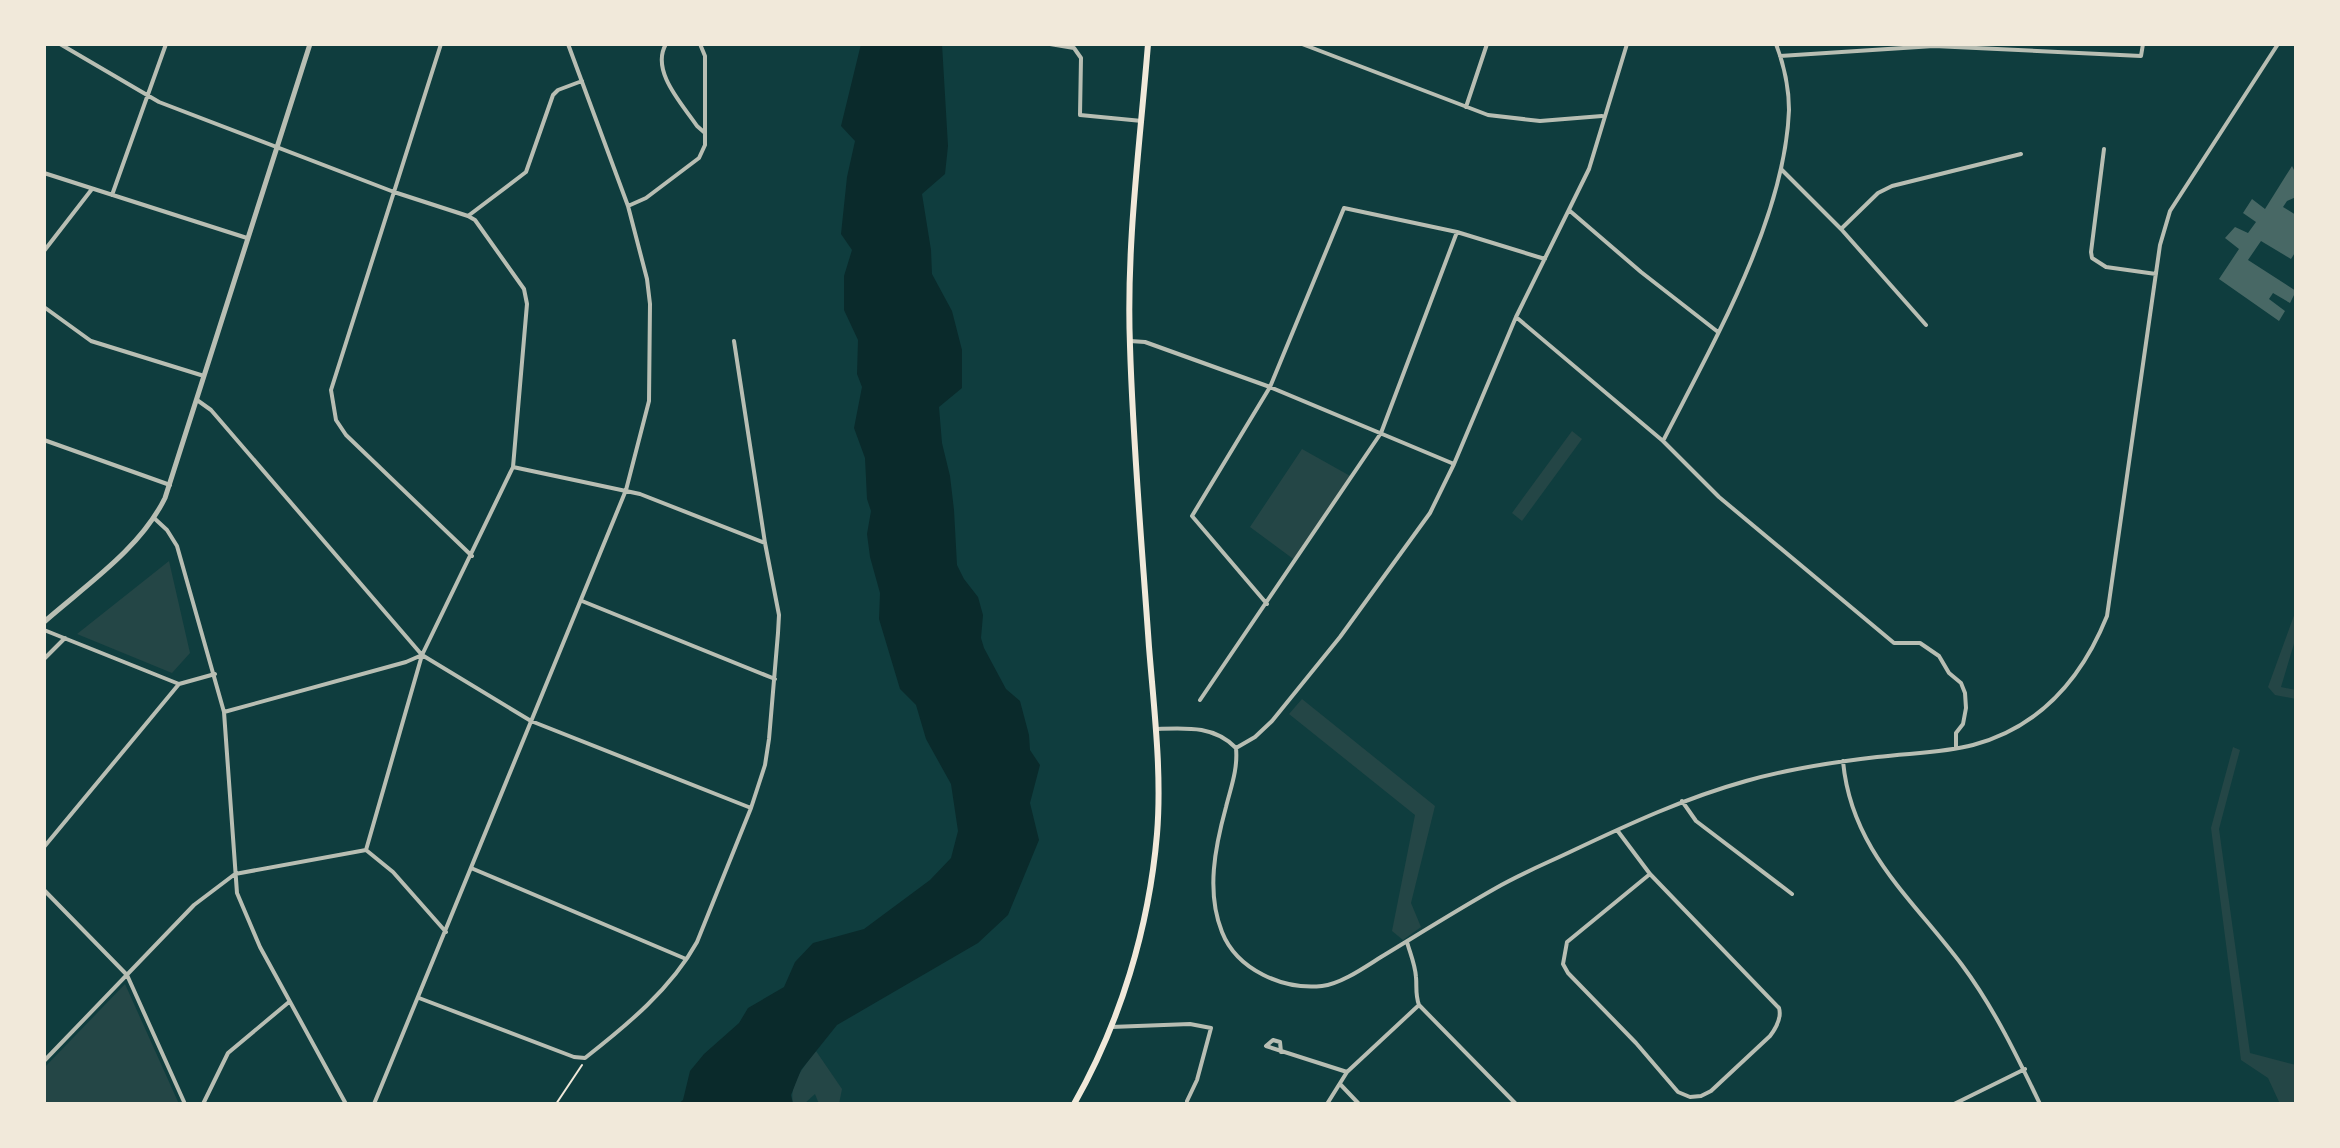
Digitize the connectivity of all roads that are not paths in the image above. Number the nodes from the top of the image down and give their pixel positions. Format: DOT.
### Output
graph roads {
  1 [pos="60,44"];
  2 [pos="166,44"];
  3 [pos="310,44"];
  4 [pos="441,44"];
  5 [pos="568,44"];
  6 [pos="666,44"];
  7 [pos="700,44"];
  8 [pos="1050,44"];
  9 [pos="1148,44"];
  10 [pos="1302,44"];
  11 [pos="1487,44"];
  12 [pos="1627,44"];
  13 [pos="1776,44"];
  14 [pos="2143,44"];
  15 [pos="2278,44"];
  16 [pos="1934,45"];
  17 [pos="1780,56"];
  18 [pos="582,81"];
  19 [pos="147,96"];
  20 [pos="1466,107"];
  21 [pos="1603,116"];
  22 [pos="1142,121"];
  23 [pos="705,133"];
  24 [pos="277,146"];
  25 [pos="2104,149"];
  26 [pos="2021,154"];
  27 [pos="1781,169"];
  28 [pos="44,173"];
  29 [pos="92,189"];
  30 [pos="394,192"];
  31 [pos="112,195"];
  32 [pos="628,206"];
  33 [pos="1570,211"];
  34 [pos="468,216"];
  35 [pos="1841,229"];
  36 [pos="1457,232"];
  37 [pos="248,238"];
  38 [pos="44,251"];
  39 [pos="1545,259"];
  40 [pos="2156,274"];
  41 [pos="44,307"];
  42 [pos="1516,317"];
  43 [pos="1926,325"];
  44 [pos="1718,332"];
  45 [pos="734,341"];
  46 [pos="1130,341"];
  47 [pos="204,376"];
  48 [pos="1270,387"];
  49 [pos="197,400"];
  50 [pos="1381,433"];
  51 [pos="44,441"];
  52 [pos="1663,441"];
  53 [pos="1454,464"];
  54 [pos="513,467"];
  55 [pos="170,485"];
  56 [pos="626,490"];
  57 [pos="154,518"];
  58 [pos="765,543"];
  59 [pos="472,556"];
  60 [pos="582,601"];
  61 [pos="1267,604"];
  62 [pos="44,622"];
  63 [pos="44,630"];
  64 [pos="65,638"];
  65 [pos="422,655"];
  66 [pos="44,659"];
  67 [pos="215,674"];
  68 [pos="775,679"];
  69 [pos="179,684"];
  70 [pos="1200,700"];
  71 [pos="224,712"];
  72 [pos="531,721"];
  73 [pos="1155,729"];
  74 [pos="1236,748"];
  75 [pos="1956,748"];
  76 [pos="1843,761"];
  77 [pos="1682,801"];
  78 [pos="751,808"];
  79 [pos="1617,830"];
  80 [pos="44,847"];
  81 [pos="366,850"];
  82 [pos="471,868"];
  83 [pos="235,874"];
  84 [pos="1650,874"];
  85 [pos="44,890"];
  86 [pos="1792,894"];
  87 [pos="446,932"];
  88 [pos="1407,942"];
  89 [pos="687,960"];
  90 [pos="127,975"];
  91 [pos="419,998"];
  92 [pos="289,1002"];
  93 [pos="1419,1005"];
  94 [pos="1111,1027"];
  95 [pos="1281,1052"];
  96 [pos="44,1061"];
  97 [pos="2025,1069"];
  98 [pos="1347,1072"];
  99 [pos="1340,1084"];
  100 [pos="1187,1101"];
  101 [pos="185,1104"];
  102 [pos="203,1104"];
  103 [pos="346,1104"];
  104 [pos="374,1104"];
  105 [pos="1074,1104"];
  106 [pos="1327,1104"];
  107 [pos="1359,1104"];
  108 [pos="1516,1104"];
  109 [pos="1956,1104"];
  110 [pos="2040,1104"];
  1 -- 19 [label="street"];
  2 -- 19 [label="street"];
  3 -- 24 [label="street"];
  4 -- 30 [label="street"];
  5 -- 18 [label="street"];
  6 -- 23 [label="street"];
  7 -- 23 [label="street"];
  8 -- 22 [label="street"];
  9 -- 22 [label="main road"];
  10 -- 20 [label="street"];
  11 -- 20 [label="street"];
  12 -- 21 [label="street"];
  13 -- 17 [label="street"];
  14 -- 16 [label="street"];
  15 -- 40 [label="street"];
  16 -- 17 [label="street"];
  17 -- 27 [label="street"];
  18 -- 32 [label="street"];
  18 -- 34 [label="street"];
  19 -- 24 [label="street"];
  19 -- 31 [label="street"];
  20 -- 21 [label="street"];
  21 -- 33 [label="street"];
  22 -- 46 [label="main road"];
  23 -- 32 [label="street"];
  24 -- 30 [label="street"];
  24 -- 37 [label="street"];
  25 -- 40 [label="street"];
  26 -- 35 [label="street"];
  27 -- 35 [label="street"];
  27 -- 44 [label="street"];
  28 -- 29 [label="street"];
  29 -- 31 [label="street"];
  29 -- 38 [label="street"];
  30 -- 34 [label="street"];
  30 -- 59 [label="street"];
  31 -- 37 [label="street"];
  32 -- 56 [label="street"];
  33 -- 39 [label="street"];
  33 -- 44 [label="street"];
  34 -- 54 [label="street"];
  35 -- 43 [label="street"];
  36 -- 39 [label="street"];
  36 -- 48 [label="street"];
  36 -- 50 [label="street"];
  37 -- 47 [label="street"];
  39 -- 42 [label="street"];
  40 -- 75 [label="street"];
  41 -- 47 [label="street"];
  42 -- 52 [label="street"];
  42 -- 53 [label="street"];
  44 -- 52 [label="street"];
  45 -- 58 [label="street"];
  46 -- 48 [label="street"];
  46 -- 73 [label="main road"];
  47 -- 49 [label="street"];
  48 -- 50 [label="street"];
  48 -- 61 [label="street"];
  49 -- 55 [label="street"];
  49 -- 65 [label="street"];
  50 -- 53 [label="street"];
  50 -- 61 [label="street"];
  51 -- 55 [label="street"];
  52 -- 75 [label="street"];
  53 -- 74 [label="street"];
  54 -- 56 [label="street"];
  54 -- 59 [label="street"];
  55 -- 57 [label="street"];
  56 -- 58 [label="street"];
  56 -- 60 [label="street"];
  57 -- 62 [label="street"];
  57 -- 67 [label="street"];
  58 -- 68 [label="street"];
  59 -- 65 [label="street"];
  60 -- 68 [label="street"];
  60 -- 72 [label="street"];
  61 -- 70 [label="street"];
  63 -- 64 [label="street"];
  64 -- 66 [label="street"];
  64 -- 69 [label="street"];
  65 -- 71 [label="street"];
  65 -- 72 [label="street"];
  65 -- 81 [label="street"];
  67 -- 69 [label="street"];
  67 -- 71 [label="street"];
  68 -- 78 [label="street"];
  69 -- 80 [label="street"];
  71 -- 83 [label="street"];
  72 -- 78 [label="street"];
  72 -- 82 [label="street"];
  73 -- 74 [label="street"];
  73 -- 94 [label="main road"];
  74 -- 88 [label="street"];
  75 -- 76 [label="street"];
  76 -- 77 [label="street"];
  76 -- 97 [label="street"];
  77 -- 79 [label="street"];
  77 -- 86 [label="street"];
  78 -- 89 [label="street"];
  79 -- 84 [label="street"];
  79 -- 88 [label="street"];
  81 -- 83 [label="street"];
  81 -- 87 [label="street"];
  82 -- 87 [label="street"];
  82 -- 89 [label="street"];
  83 -- 90 [label="street"];
  83 -- 92 [label="street"];
  84 -- 84 [label="street"];
  85 -- 90 [label="street"];
  87 -- 91 [label="street"];
  88 -- 93 [label="street"];
  89 -- 91 [label="street"];
  90 -- 96 [label="street"];
  90 -- 101 [label="street"];
  91 -- 104 [label="street"];
  92 -- 102 [label="street"];
  92 -- 103 [label="street"];
  93 -- 98 [label="street"];
  93 -- 108 [label="street"];
  94 -- 100 [label="street"];
  94 -- 105 [label="main road"];
  95 -- 98 [label="street"];
  97 -- 109 [label="street"];
  97 -- 110 [label="street"];
  98 -- 99 [label="street"];
  99 -- 106 [label="street"];
  99 -- 107 [label="street"];
}
